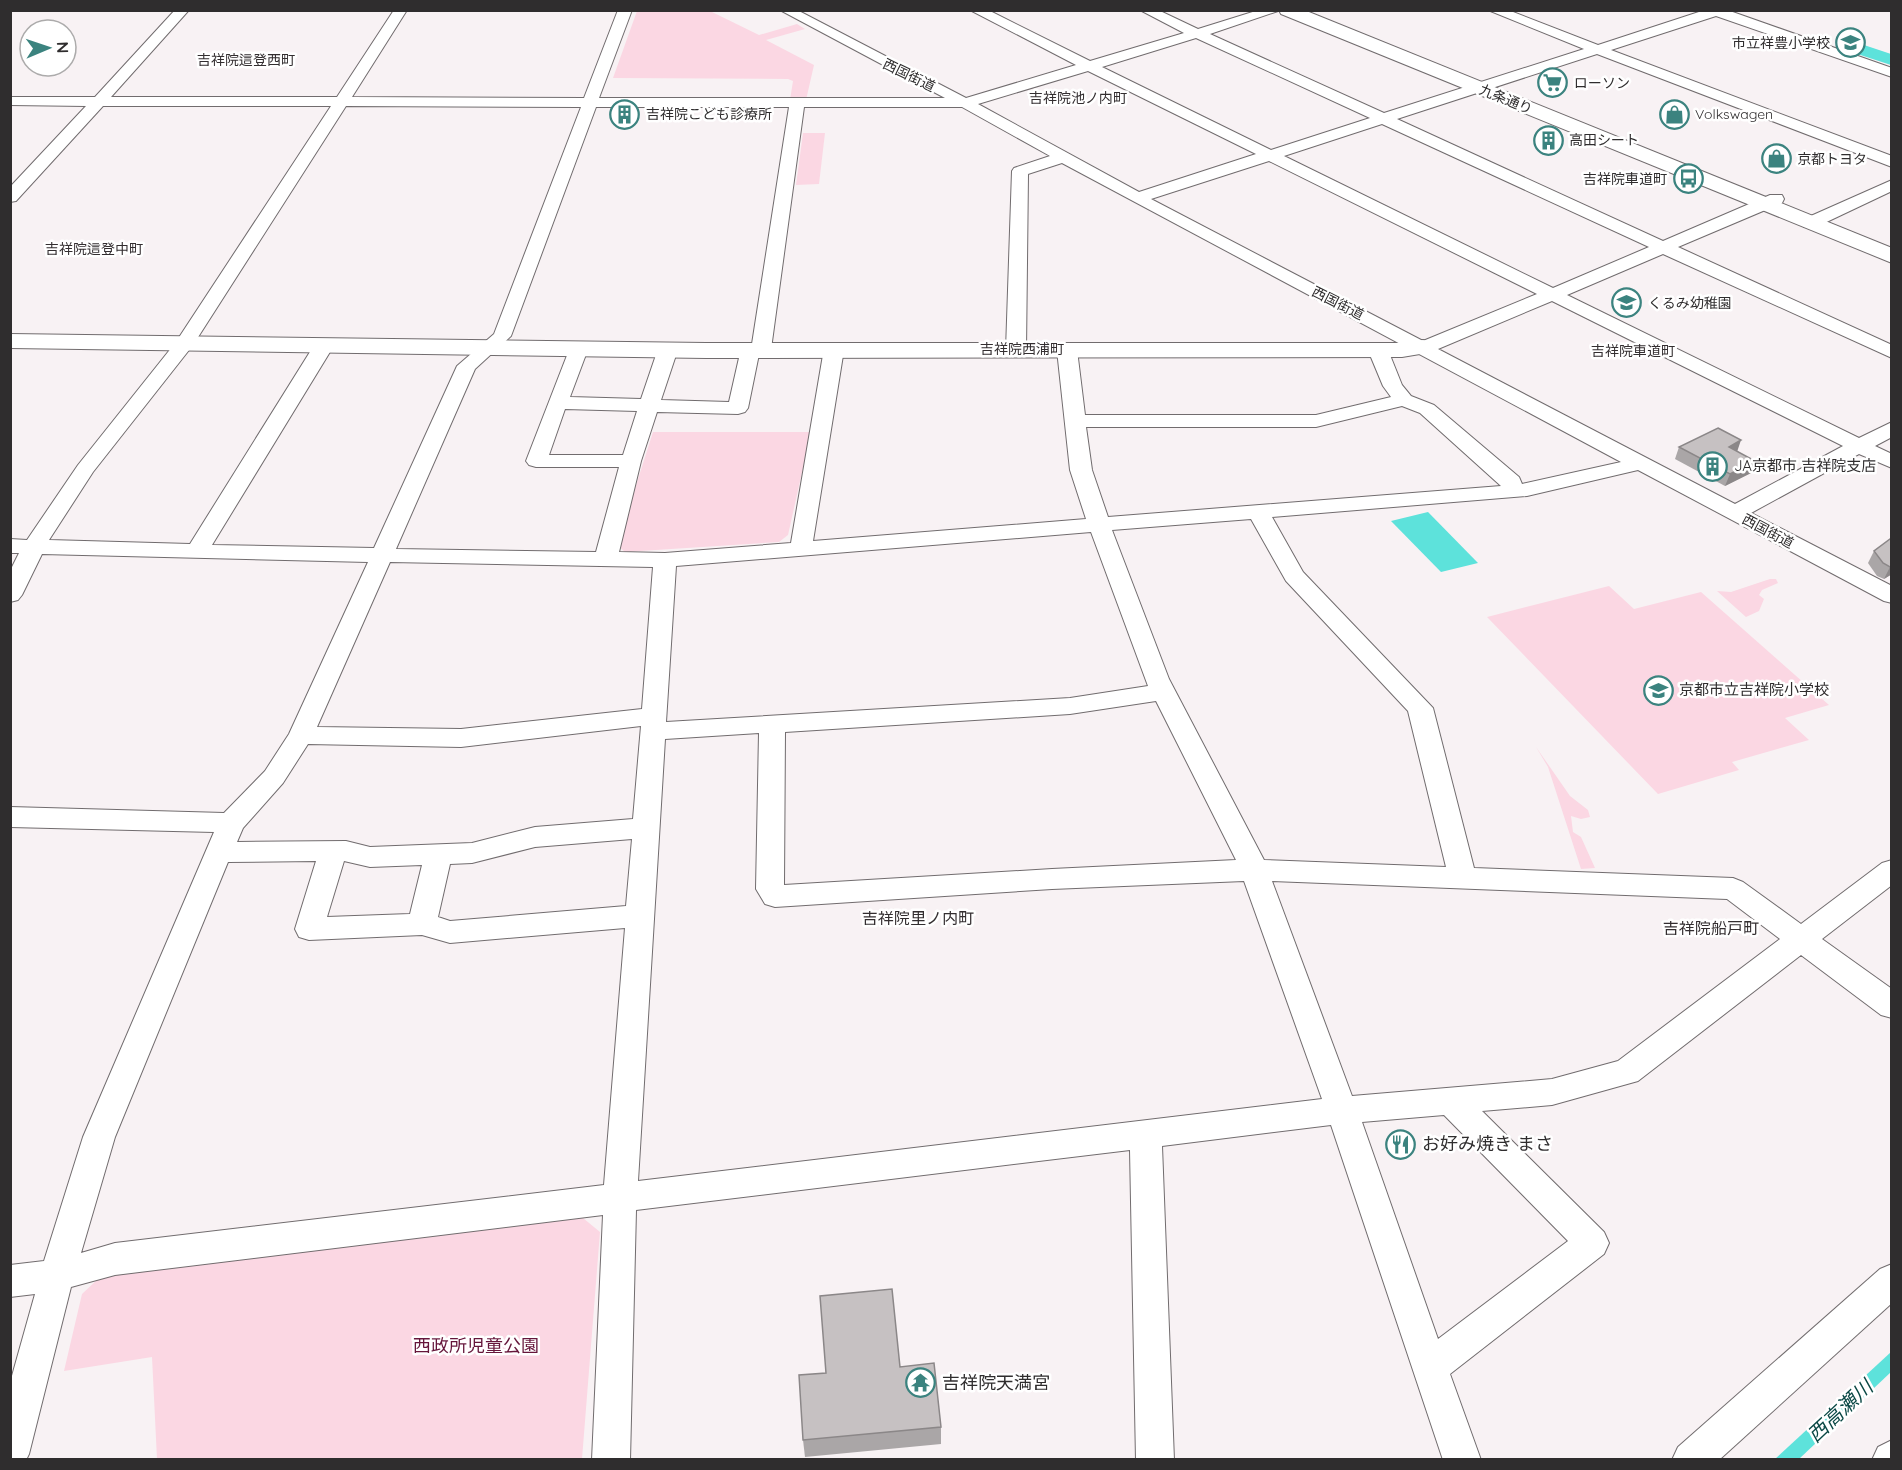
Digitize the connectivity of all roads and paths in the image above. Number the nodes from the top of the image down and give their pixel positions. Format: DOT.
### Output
graph roads {
  1 [pos="183,10"];
  2 [pos="401,10"];
  3 [pos="625,10"];
  4 [pos="786,10"];
  5 [pos="976,10"];
  6 [pos="1146,10"];
  7 [pos="1275,10"];
  8 [pos="1287,10"];
  9 [pos="1313,10"];
  10 [pos="1494,10"];
  11 [pos="1715,11"];
  12 [pos="1196,34"];
  13 [pos="1597,50"];
  14 [pos="1087,65"];
  15 [pos="1892,73"];
  16 [pos="1485,85"];
  17 [pos="10,101"];
  18 [pos="100,101"];
  19 [pos="340,102"];
  20 [pos="965,103"];
  21 [pos="591,104"];
  22 [pos="797,104"];
  23 [pos="1382,120"];
  24 [pos="1270,155"];
  25 [pos="1064,157"];
  26 [pos="1892,162"];
  27 [pos="1892,185"];
  28 [pos="10,197"];
  29 [pos="1137,198"];
  30 [pos="1770,202"];
  31 [pos="1816,220"];
  32 [pos="1892,246"];
  33 [pos="1661,247"];
  34 [pos="1892,256"];
  35 [pos="1553,295"];
  36 [pos="10,341"];
  37 [pos="183,345"];
  38 [pos="323,347"];
  39 [pos="1423,347"];
  40 [pos="489,349"];
  41 [pos="578,349"];
  42 [pos="668,349"];
  43 [pos="756,349"];
  44 [pos="834,349"];
  45 [pos="1067,350"];
  46 [pos="1378,350"];
  47 [pos="1016,351"];
  48 [pos="1892,352"];
  49 [pos="1404,400"];
  50 [pos="559,403"];
  51 [pos="649,405"];
  52 [pos="1077,421"];
  53 [pos="1892,428"];
  54 [pos="1859,446"];
  55 [pos="631,461"];
  56 [pos="1892,462"];
  57 [pos="1642,463"];
  58 [pos="1513,491"];
  59 [pos="1258,511"];
  60 [pos="1735,513"];
  61 [pos="1099,524"];
  62 [pos="10,546"];
  63 [pos="34,546"];
  64 [pos="801,548"];
  65 [pos="198,550"];
  66 [pos="381,556"];
  67 [pos="606,558"];
  68 [pos="665,560"];
  69 [pos="10,595"];
  70 [pos="1892,596"];
  71 [pos="1163,693"];
  72 [pos="653,723"];
  73 [pos="772,725"];
  74 [pos="301,735"];
  75 [pos="10,817"];
  76 [pos="231,823"];
  77 [pos="646,828"];
  78 [pos="333,851"];
  79 [pos="219,852"];
  80 [pos="438,854"];
  81 [pos="1254,870"];
  82 [pos="1892,870"];
  83 [pos="1462,877"];
  84 [pos="639,916"];
  85 [pos="422,924"];
  86 [pos="1800,939"];
  87 [pos="1892,1006"];
  88 [pos="1451,1101"];
  89 [pos="1341,1110"];
  90 [pos="1146,1134"];
  91 [pos="620,1198"];
  92 [pos="57,1275"];
  93 [pos="1892,1280"];
  94 [pos="10,1281"];
  95 [pos="1429,1368"];
  96 [pos="10,1454"];
  97 [pos="611,1460"];
  98 [pos="1155,1460"];
  99 [pos="1462,1460"];
  100 [pos="1691,1460"];
  1 -- 18 [label="street"];
  2 -- 19 [label="street"];
  3 -- 21 [label="street"];
  4 -- 20 [label="street, 西国街道"];
  5 -- 14 [label="street"];
  6 -- 12 [label="street"];
  7 -- 12 [label="street"];
  8 -- 16 [label="main road, 九条通り"];
  9 -- 16 [label="main road, 九条通り"];
  10 -- 13 [label="street"];
  11 -- 13 [label="street"];
  11 -- 15 [label="street"];
  12 -- 14 [label="street"];
  12 -- 23 [label="street"];
  13 -- 16 [label="street"];
  13 -- 26 [label="street"];
  14 -- 20 [label="street"];
  14 -- 24 [label="street"];
  16 -- 23 [label="street"];
  16 -- 30 [label="main road, 九条通り"];
  17 -- 18 [label="street"];
  18 -- 19 [label="street"];
  18 -- 28 [label="street"];
  19 -- 21 [label="street"];
  19 -- 37 [label="street"];
  20 -- 22 [label="street"];
  20 -- 25 [label="street, 西国街道"];
  21 -- 22 [label="street"];
  21 -- 40 [label="street"];
  22 -- 43 [label="street"];
  23 -- 24 [label="street"];
  23 -- 33 [label="street"];
  24 -- 29 [label="street"];
  24 -- 35 [label="street"];
  25 -- 29 [label="street, 西国街道"];
  25 -- 47 [label="street"];
  27 -- 31 [label="street"];
  29 -- 39 [label="street, 西国街道"];
  30 -- 31 [label="main road, 九条通り"];
  30 -- 33 [label="street"];
  31 -- 32 [label="main road, 九条通り"];
  31 -- 34 [label="main road, 九条通り"];
  33 -- 35 [label="street"];
  33 -- 48 [label="street"];
  35 -- 39 [label="street"];
  35 -- 54 [label="street"];
  36 -- 37 [label="main road"];
  37 -- 38 [label="main road"];
  37 -- 63 [label="street"];
  38 -- 40 [label="main road"];
  38 -- 65 [label="street"];
  39 -- 46 [label="main road"];
  39 -- 57 [label="street, 西国街道"];
  40 -- 41 [label="main road"];
  40 -- 66 [label="street"];
  41 -- 42 [label="main road"];
  41 -- 50 [label="street"];
  42 -- 43 [label="main road"];
  42 -- 51 [label="street"];
  43 -- 44 [label="main road"];
  43 -- 51 [label="street"];
  44 -- 47 [label="main road"];
  44 -- 64 [label="street"];
  45 -- 46 [label="main road"];
  45 -- 47 [label="main road"];
  45 -- 52 [label="street"];
  46 -- 49 [label="street"];
  49 -- 52 [label="street"];
  49 -- 58 [label="street"];
  50 -- 51 [label="street"];
  50 -- 55 [label="street"];
  51 -- 55 [label="street"];
  52 -- 61 [label="street"];
  53 -- 54 [label="street"];
  54 -- 56 [label="street"];
  54 -- 60 [label="street"];
  55 -- 67 [label="street"];
  57 -- 58 [label="street"];
  57 -- 60 [label="street, 西国街道"];
  58 -- 59 [label="street"];
  59 -- 61 [label="street"];
  59 -- 83 [label="street"];
  60 -- 70 [label="street, 西国街道"];
  61 -- 64 [label="street"];
  61 -- 71 [label="street"];
  62 -- 63 [label="street"];
  63 -- 65 [label="street"];
  63 -- 69 [label="street"];
  64 -- 68 [label="street"];
  65 -- 66 [label="street"];
  66 -- 67 [label="street"];
  66 -- 74 [label="street"];
  67 -- 68 [label="street"];
  68 -- 72 [label="street"];
  71 -- 73 [label="street"];
  71 -- 81 [label="street"];
  72 -- 73 [label="street"];
  72 -- 74 [label="street"];
  72 -- 77 [label="street"];
  73 -- 81 [label="street"];
  74 -- 76 [label="street"];
  75 -- 76 [label="street"];
  76 -- 79 [label="street"];
  77 -- 80 [label="street"];
  77 -- 84 [label="street"];
  78 -- 79 [label="street"];
  78 -- 80 [label="street"];
  78 -- 85 [label="street"];
  79 -- 92 [label="street"];
  80 -- 85 [label="street"];
  81 -- 83 [label="street"];
  81 -- 89 [label="street"];
  82 -- 86 [label="street"];
  83 -- 86 [label="street"];
  84 -- 85 [label="street"];
  84 -- 91 [label="street"];
  86 -- 87 [label="street"];
  86 -- 88 [label="street"];
  88 -- 89 [label="street"];
  88 -- 95 [label="street"];
  89 -- 90 [label="street"];
  89 -- 95 [label="street"];
  90 -- 91 [label="street"];
  90 -- 98 [label="street"];
  91 -- 92 [label="street"];
  91 -- 97 [label="street"];
  92 -- 94 [label="street"];
  92 -- 96 [label="street"];
  93 -- 100 [label="street"];
  95 -- 99 [label="street"];
}
